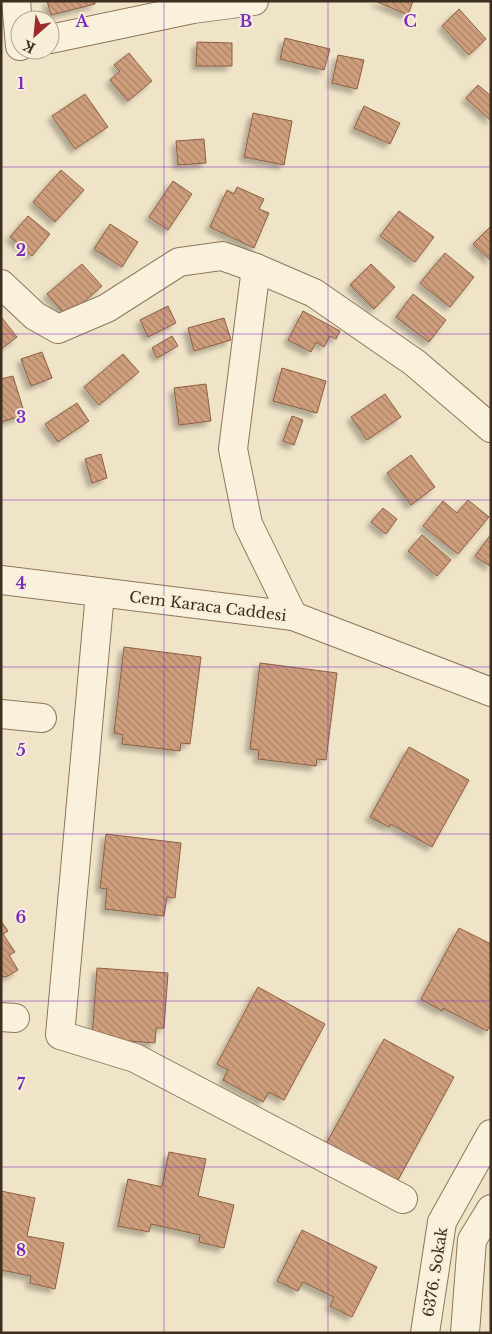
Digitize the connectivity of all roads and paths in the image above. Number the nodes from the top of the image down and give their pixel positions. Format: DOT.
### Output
graph roads {
  1 [pos="254,1"];
  2 [pos="60,37"];
  3 [pos="256,268"];
  4 [pos="1,284"];
  5 [pos="491,428"];
  6 [pos="1,580"];
  7 [pos="100,592"];
  8 [pos="293,616"];
  9 [pos="491,692"];
  10 [pos="1,714"];
  11 [pos="42,718"];
  12 [pos="491,1134"];
  13 [pos="403,1199"];
  14 [pos="491,1209"];
  15 [pos="425,1333"];
  16 [pos="465,1333"];
  1 -- 2 [label="street"];
  3 -- 4 [label="street"];
  3 -- 5 [label="street"];
  3 -- 8 [label="street"];
  6 -- 7 [label="street, Cem Karaca Caddesi"];
  7 -- 8 [label="street, Cem Karaca Caddesi"];
  7 -- 13 [label="street"];
  8 -- 9 [label="street, Cem Karaca Caddesi"];
  10 -- 11 [label="street"];
  12 -- 15 [label="street, 6376. Sokak"];
  14 -- 16 [label="street"];
}
